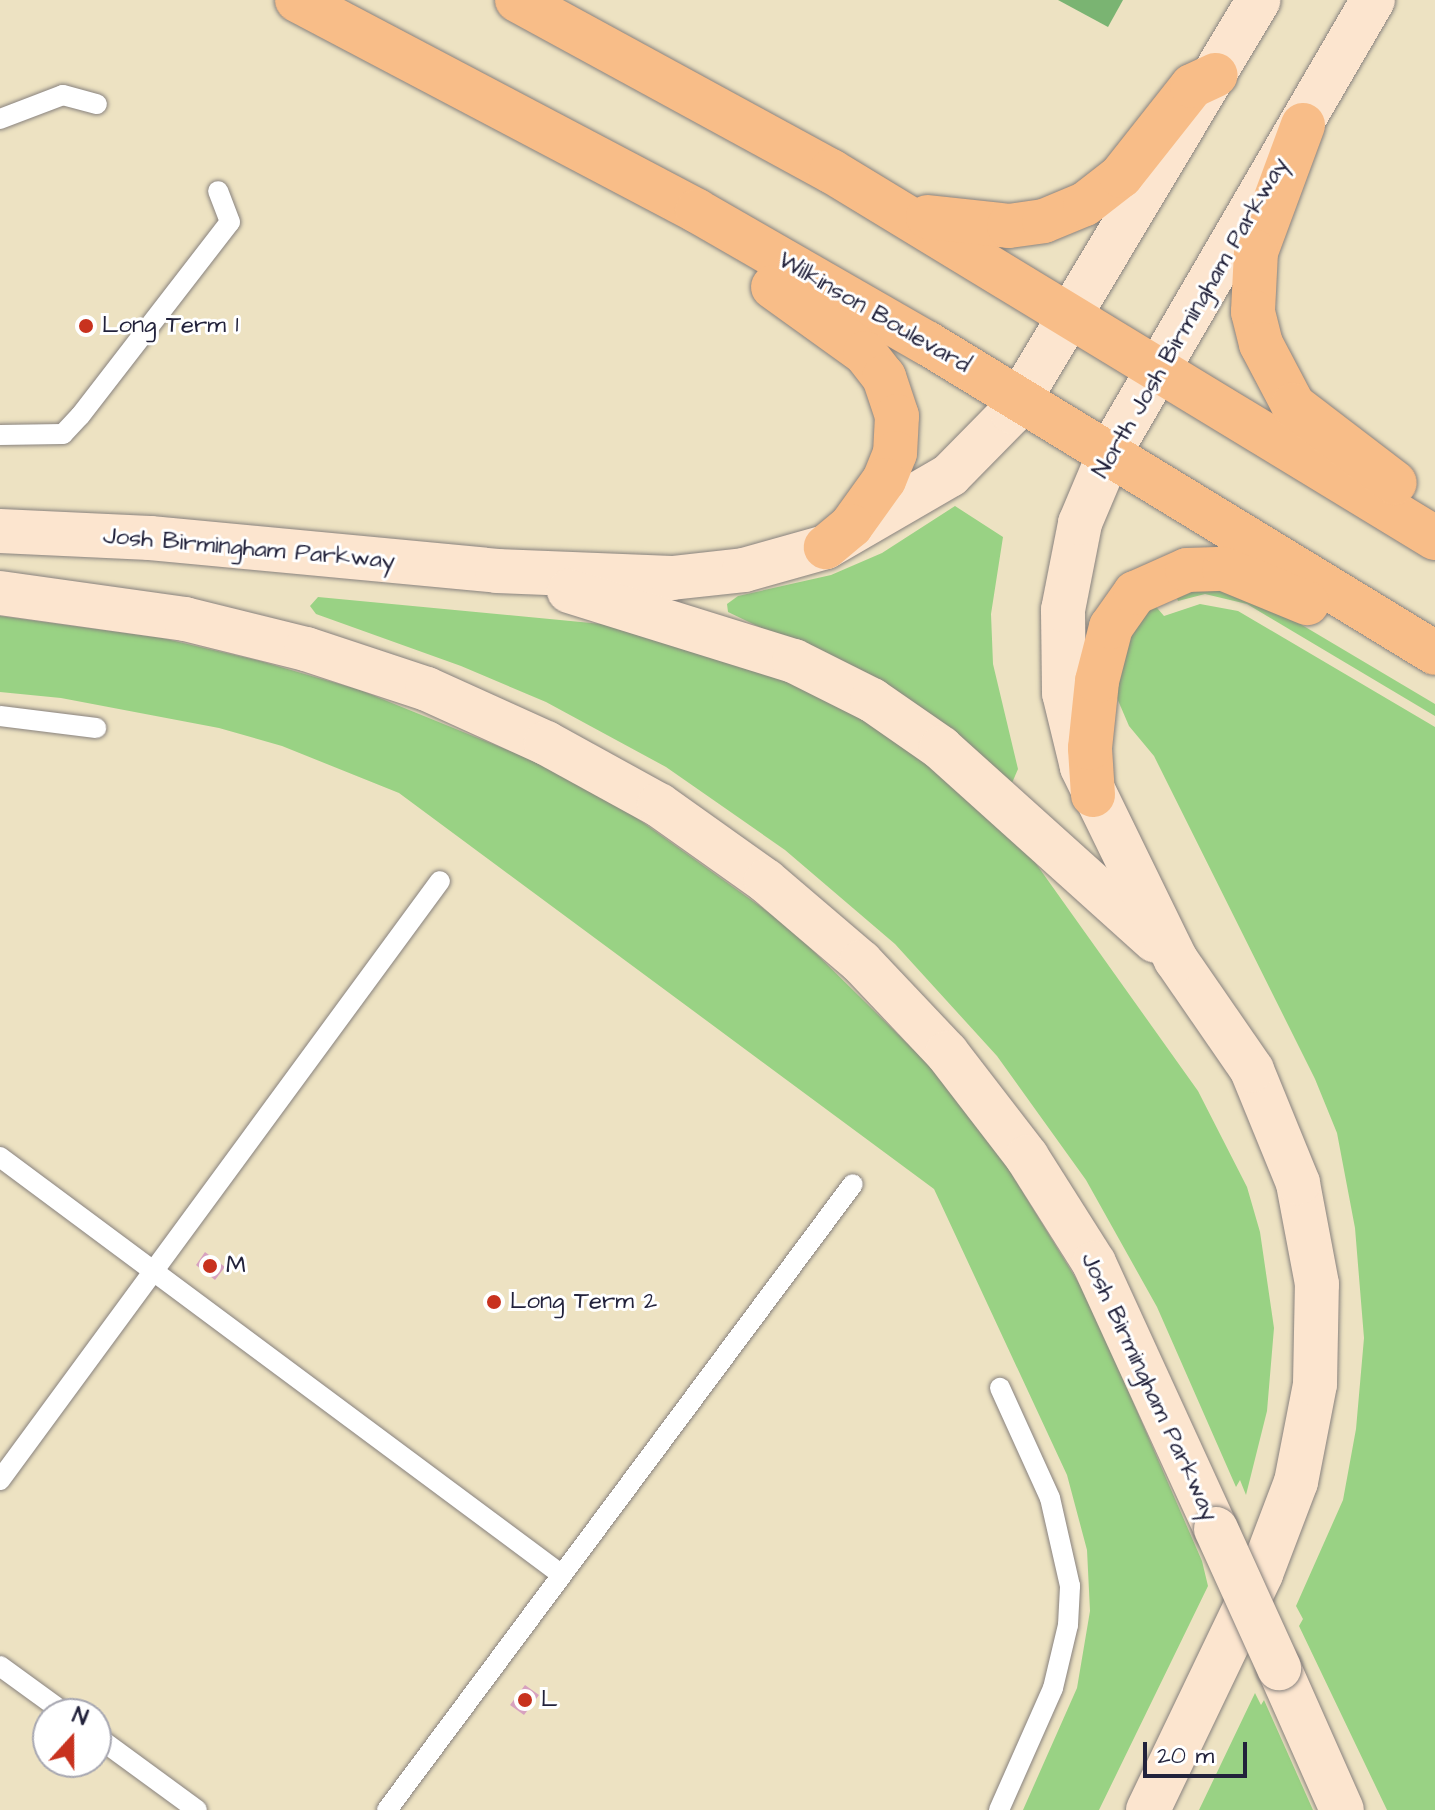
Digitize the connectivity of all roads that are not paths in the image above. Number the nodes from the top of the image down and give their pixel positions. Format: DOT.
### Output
graph roads {
  1 [pos="297,0"];
  2 [pos="517,0"];
  3 [pos="1259,0"];
  4 [pos="1373,0"];
  5 [pos="1216,75"];
  6 [pos="97,104"];
  7 [pos="0,119"];
  8 [pos="1303,125"];
  9 [pos="218,191"];
  10 [pos="878,199"];
  11 [pos="697,211"];
  12 [pos="1073,315"];
  13 [pos="1161,368"];
  14 [pos="1022,398"];
  15 [pos="0,435"];
  16 [pos="1110,452"];
  17 [pos="1435,514"];
  18 [pos="0,531"];
  19 [pos="1435,538"];
  20 [pos="826,547"];
  21 [pos="497,571"];
  22 [pos="0,593"];
  23 [pos="1426,648"];
  24 [pos="0,716"];
  25 [pos="96,728"];
  26 [pos="1093,795"];
  27 [pos="440,881"];
  28 [pos="1176,960"];
  29 [pos="0,1157"];
  30 [pos="853,1184"];
  31 [pos="152,1269"];
  32 [pos="1000,1388"];
  33 [pos="0,1480"];
  34 [pos="562,1575"];
  35 [pos="0,1666"];
  36 [pos="44,1698"];
  37 [pos="112,1748"];
  38 [pos="197,1810"];
  39 [pos="387,1810"];
  40 [pos="999,1810"];
  41 [pos="1148,1810"];
  42 [pos="1342,1810"];
  1 -- 11 [label="main road, Wilkinson Boulevard"];
  2 -- 10 [label="main road"];
  3 -- 5 [label="main road"];
  4 -- 8 [label="main road, North Josh Birmingham Parkway"];
  5 -- 10 [label="main road"];
  5 -- 12 [label="main road"];
  6 -- 7 [label="lane"];
  8 -- 13 [label="main road, North Josh Birmingham Parkway"];
  8 -- 17 [label="main road"];
  9 -- 15 [label="lane"];
  10 -- 12 [label="main road"];
  11 -- 14 [label="main road, Wilkinson Boulevard"];
  11 -- 20 [label="main road"];
  12 -- 13 [label="main road"];
  12 -- 14 [label="main road"];
  13 -- 16 [label="main road, North Josh Birmingham Parkway"];
  13 -- 19 [label="main road"];
  14 -- 16 [label="main road, Wilkinson Boulevard"];
  14 -- 20 [label="main road"];
  16 -- 23 [label="main road, Wilkinson Boulevard"];
  16 -- 26 [label="main road, North Josh Birmingham Parkway"];
  18 -- 21 [label="main road, Josh Birmingham Parkway"];
  20 -- 21 [label="main road"];
  21 -- 28 [label="main road"];
  22 -- 42 [label="main road, Josh Birmingham Parkway, bridge"];
  23 -- 26 [label="main road"];
  24 -- 25 [label="lane"];
  26 -- 28 [label="main road, North Josh Birmingham Parkway"];
  27 -- 31 [label="lane"];
  28 -- 41 [label="main road, North Josh Birmingham Parkway"];
  29 -- 31 [label="lane"];
  30 -- 34 [label="lane"];
  31 -- 33 [label="lane"];
  31 -- 34 [label="lane"];
  32 -- 40 [label="lane"];
  34 -- 39 [label="lane"];
  35 -- 36 [label="lane"];
  37 -- 38 [label="lane"];
}
